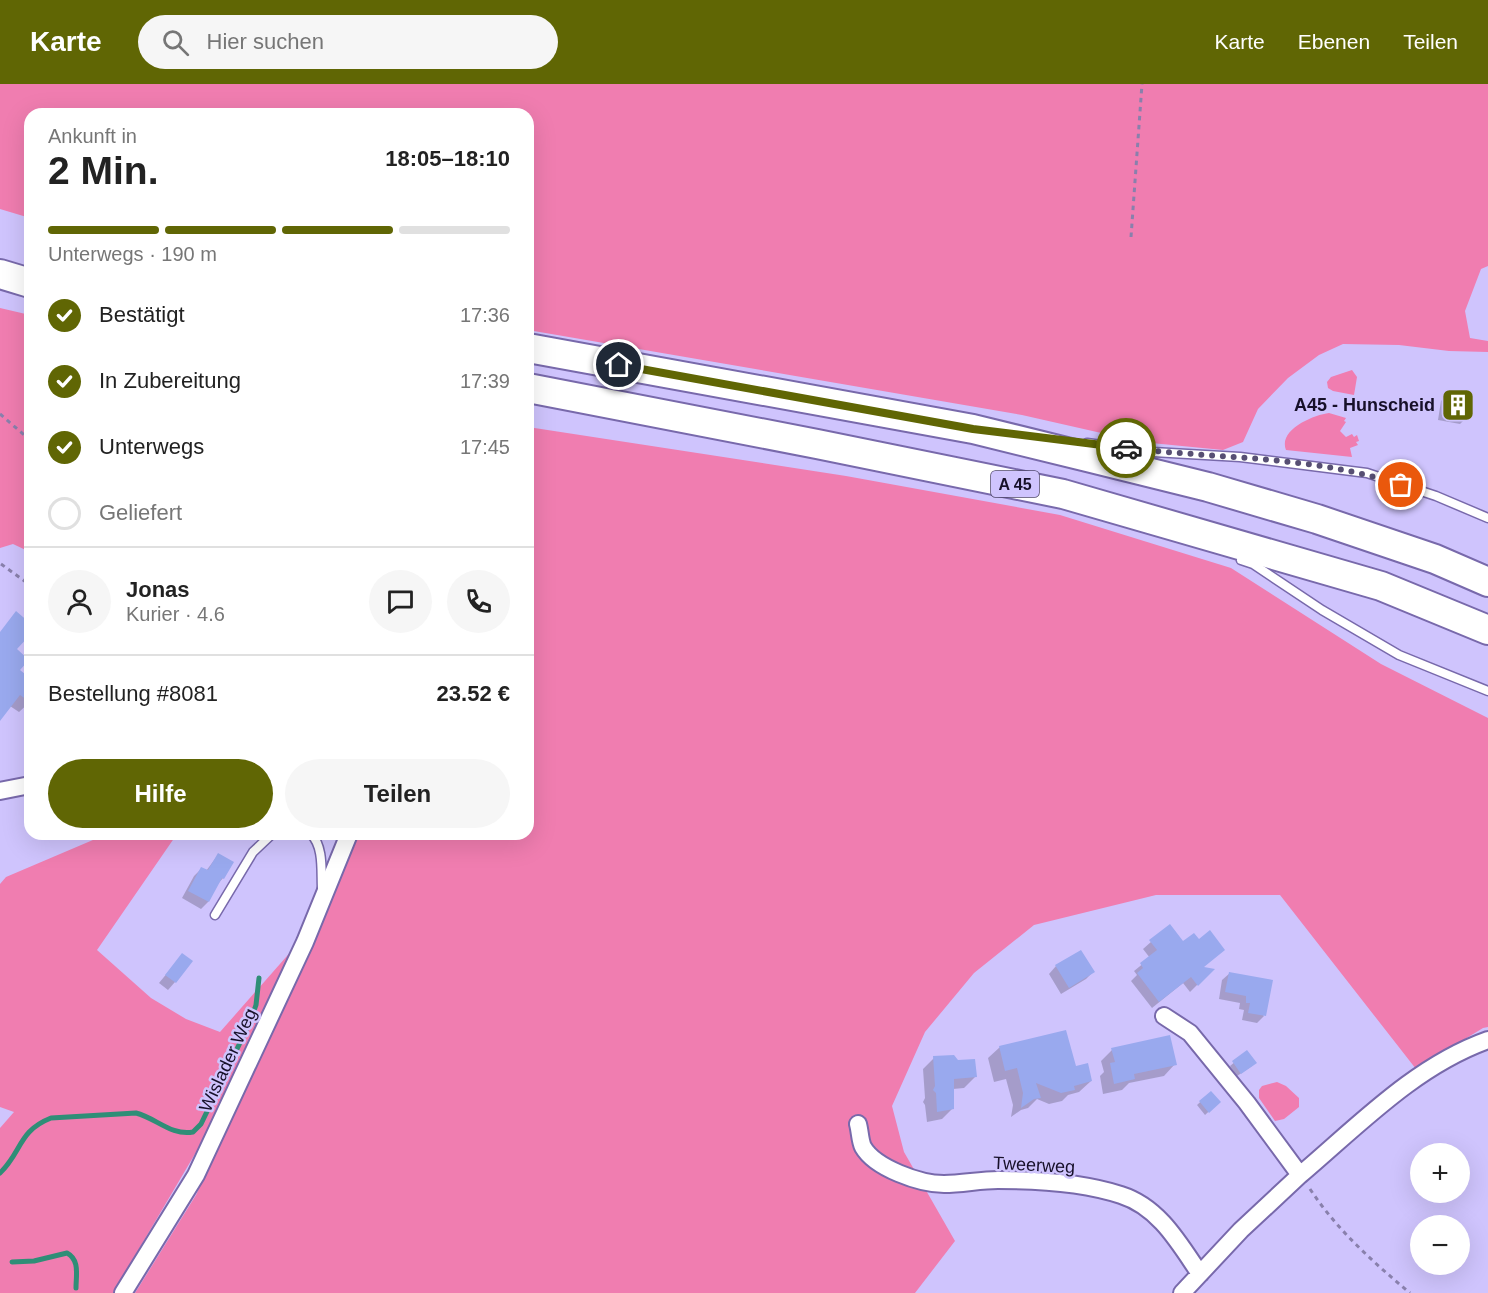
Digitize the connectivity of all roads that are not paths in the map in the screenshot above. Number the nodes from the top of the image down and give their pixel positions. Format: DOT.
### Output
graph roads {
  1 [pos="0,256"];
  2 [pos="24,261"];
  3 [pos="0,274"];
  4 [pos="24,281"];
  5 [pos="534,349"];
  6 [pos="534,389"];
  7 [pos="973,429"];
  8 [pos="1052,439"];
  9 [pos="1074,442"];
  10 [pos="1063,494"];
  11 [pos="1488,518"];
  12 [pos="1199,543"];
  13 [pos="1232,556"];
  14 [pos="1488,582"];
  15 [pos="1488,630"];
  16 [pos="1488,691"];
  17 [pos="24,786"];
  18 [pos="0,791"];
  19 [pos="266,840"];
  20 [pos="317,840"];
  21 [pos="347,840"];
  22 [pos="323,898"];
  23 [pos="215,915"];
  24 [pos="1164,1016"];
  25 [pos="1488,1040"];
  26 [pos="858,1124"];
  27 [pos="1300,1175"];
  28 [pos="1200,1274"];
  29 [pos="123,1293"];
  30 [pos="1182,1293"];
  1 -- 2 [label="highway"];
  3 -- 4 [label="highway"];
  5 -- 7 [label="highway, A 45"];
  6 -- 10 [label="highway, A 45"];
  7 -- 8 [label="lane"];
  7 -- 14 [label="highway, A 45"];
  9 -- 11 [label="lane"];
  10 -- 12 [label="lane"];
  10 -- 15 [label="highway, A 45"];
  13 -- 16 [label="lane"];
  17 -- 18 [label="street"];
  19 -- 23 [label="lane"];
  20 -- 22 [label="lane"];
  21 -- 22 [label="street, Wislader Weg"];
  22 -- 29 [label="street, Wislader Weg"];
  24 -- 27 [label="street"];
  25 -- 27 [label="street"];
  26 -- 28 [label="street, Tweerweg"];
  27 -- 28 [label="street"];
  28 -- 30 [label="street"];
}
